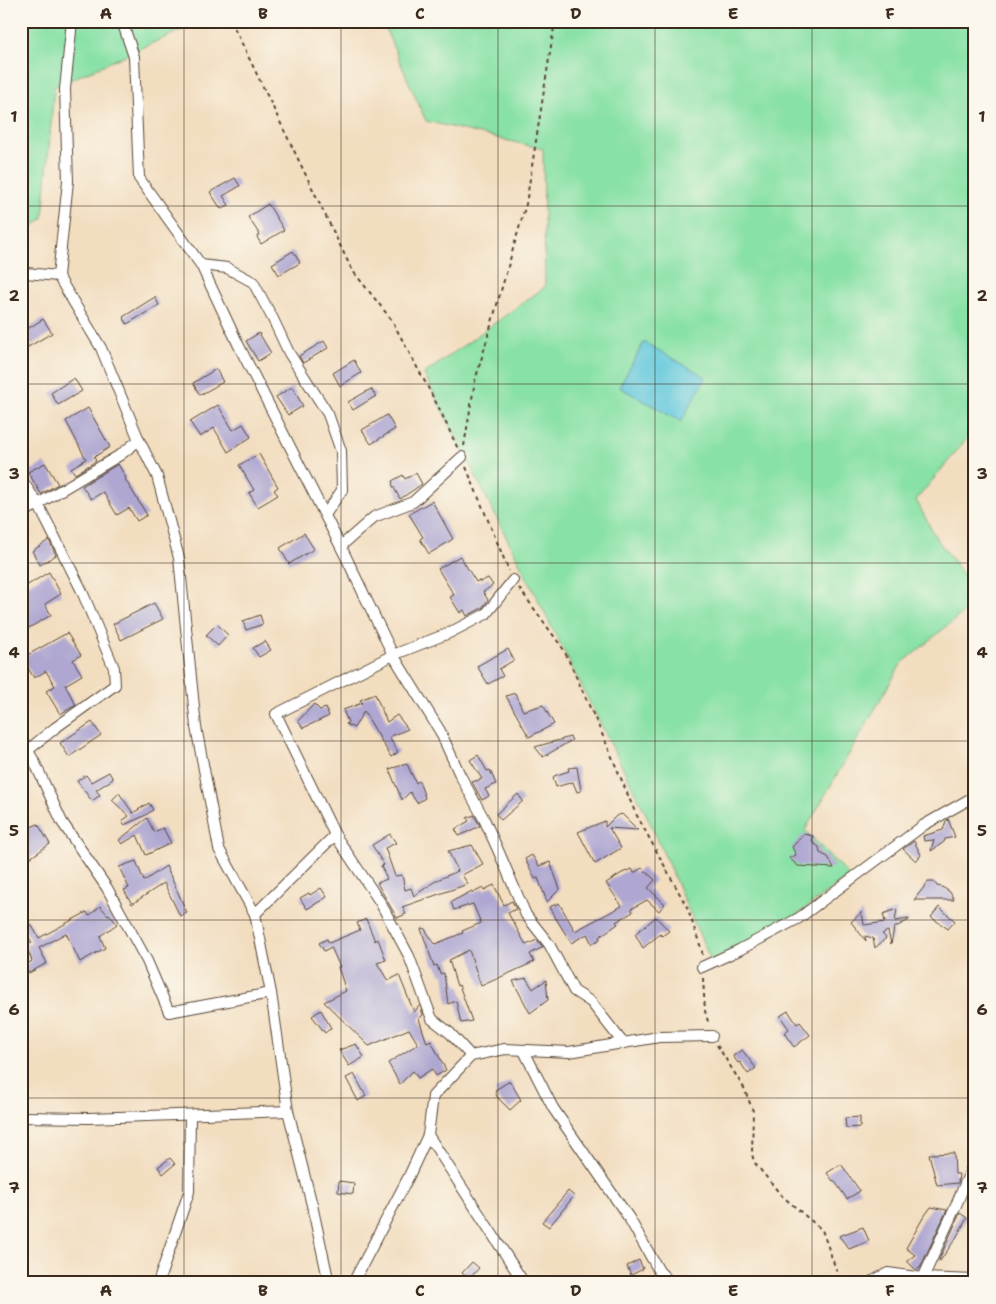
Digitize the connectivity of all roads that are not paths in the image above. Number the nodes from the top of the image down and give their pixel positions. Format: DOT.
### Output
graph roads {
  1 [pos="72,21"];
  2 [pos="122,21"];
  3 [pos="201,265"];
  4 [pos="21,276"];
  5 [pos="58,276"];
  6 [pos="139,440"];
  7 [pos="462,457"];
  8 [pos="21,479"];
  9 [pos="38,504"];
  10 [pos="21,514"];
  11 [pos="325,514"];
  12 [pos="341,546"];
  13 [pos="513,580"];
  14 [pos="393,655"];
  15 [pos="21,739"];
  16 [pos="28,750"];
  17 [pos="975,796"];
  18 [pos="335,835"];
  19 [pos="255,914"];
  20 [pos="702,968"];
  21 [pos="271,992"];
  22 [pos="712,1036"];
  23 [pos="623,1043"];
  24 [pos="524,1050"];
  25 [pos="471,1056"];
  26 [pos="288,1111"];
  27 [pos="190,1115"];
  28 [pos="21,1117"];
  29 [pos="428,1135"];
  30 [pos="975,1160"];
  31 [pos="923,1278"];
  32 [pos="975,1280"];
  33 [pos="158,1283"];
  34 [pos="329,1283"];
  35 [pos="352,1283"];
  36 [pos="524,1283"];
  37 [pos="671,1283"];
  38 [pos="869,1283"];
  1 -- 5 [label="street"];
  2 -- 3 [label="street"];
  3 -- 11 [label="street"];
  3 -- 11 [label="street"];
  4 -- 5 [label="street"];
  5 -- 6 [label="street"];
  6 -- 9 [label="street"];
  6 -- 19 [label="street"];
  7 -- 12 [label="street"];
  8 -- 9 [label="street"];
  9 -- 10 [label="street"];
  9 -- 16 [label="street"];
  11 -- 12 [label="street"];
  12 -- 14 [label="street"];
  13 -- 14 [label="street"];
  14 -- 18 [label="street"];
  14 -- 23 [label="street"];
  15 -- 16 [label="street"];
  16 -- 21 [label="street"];
  17 -- 20 [label="street"];
  18 -- 19 [label="street"];
  18 -- 25 [label="street"];
  19 -- 21 [label="street"];
  21 -- 26 [label="street"];
  22 -- 23 [label="street"];
  23 -- 24 [label="street"];
  24 -- 25 [label="street"];
  24 -- 37 [label="street"];
  25 -- 29 [label="street"];
  26 -- 27 [label="street"];
  26 -- 34 [label="street"];
  27 -- 28 [label="street"];
  27 -- 33 [label="street"];
  29 -- 35 [label="street"];
  29 -- 36 [label="street"];
  30 -- 31 [label="street"];
  31 -- 32 [label="street"];
  31 -- 38 [label="street"];
}
